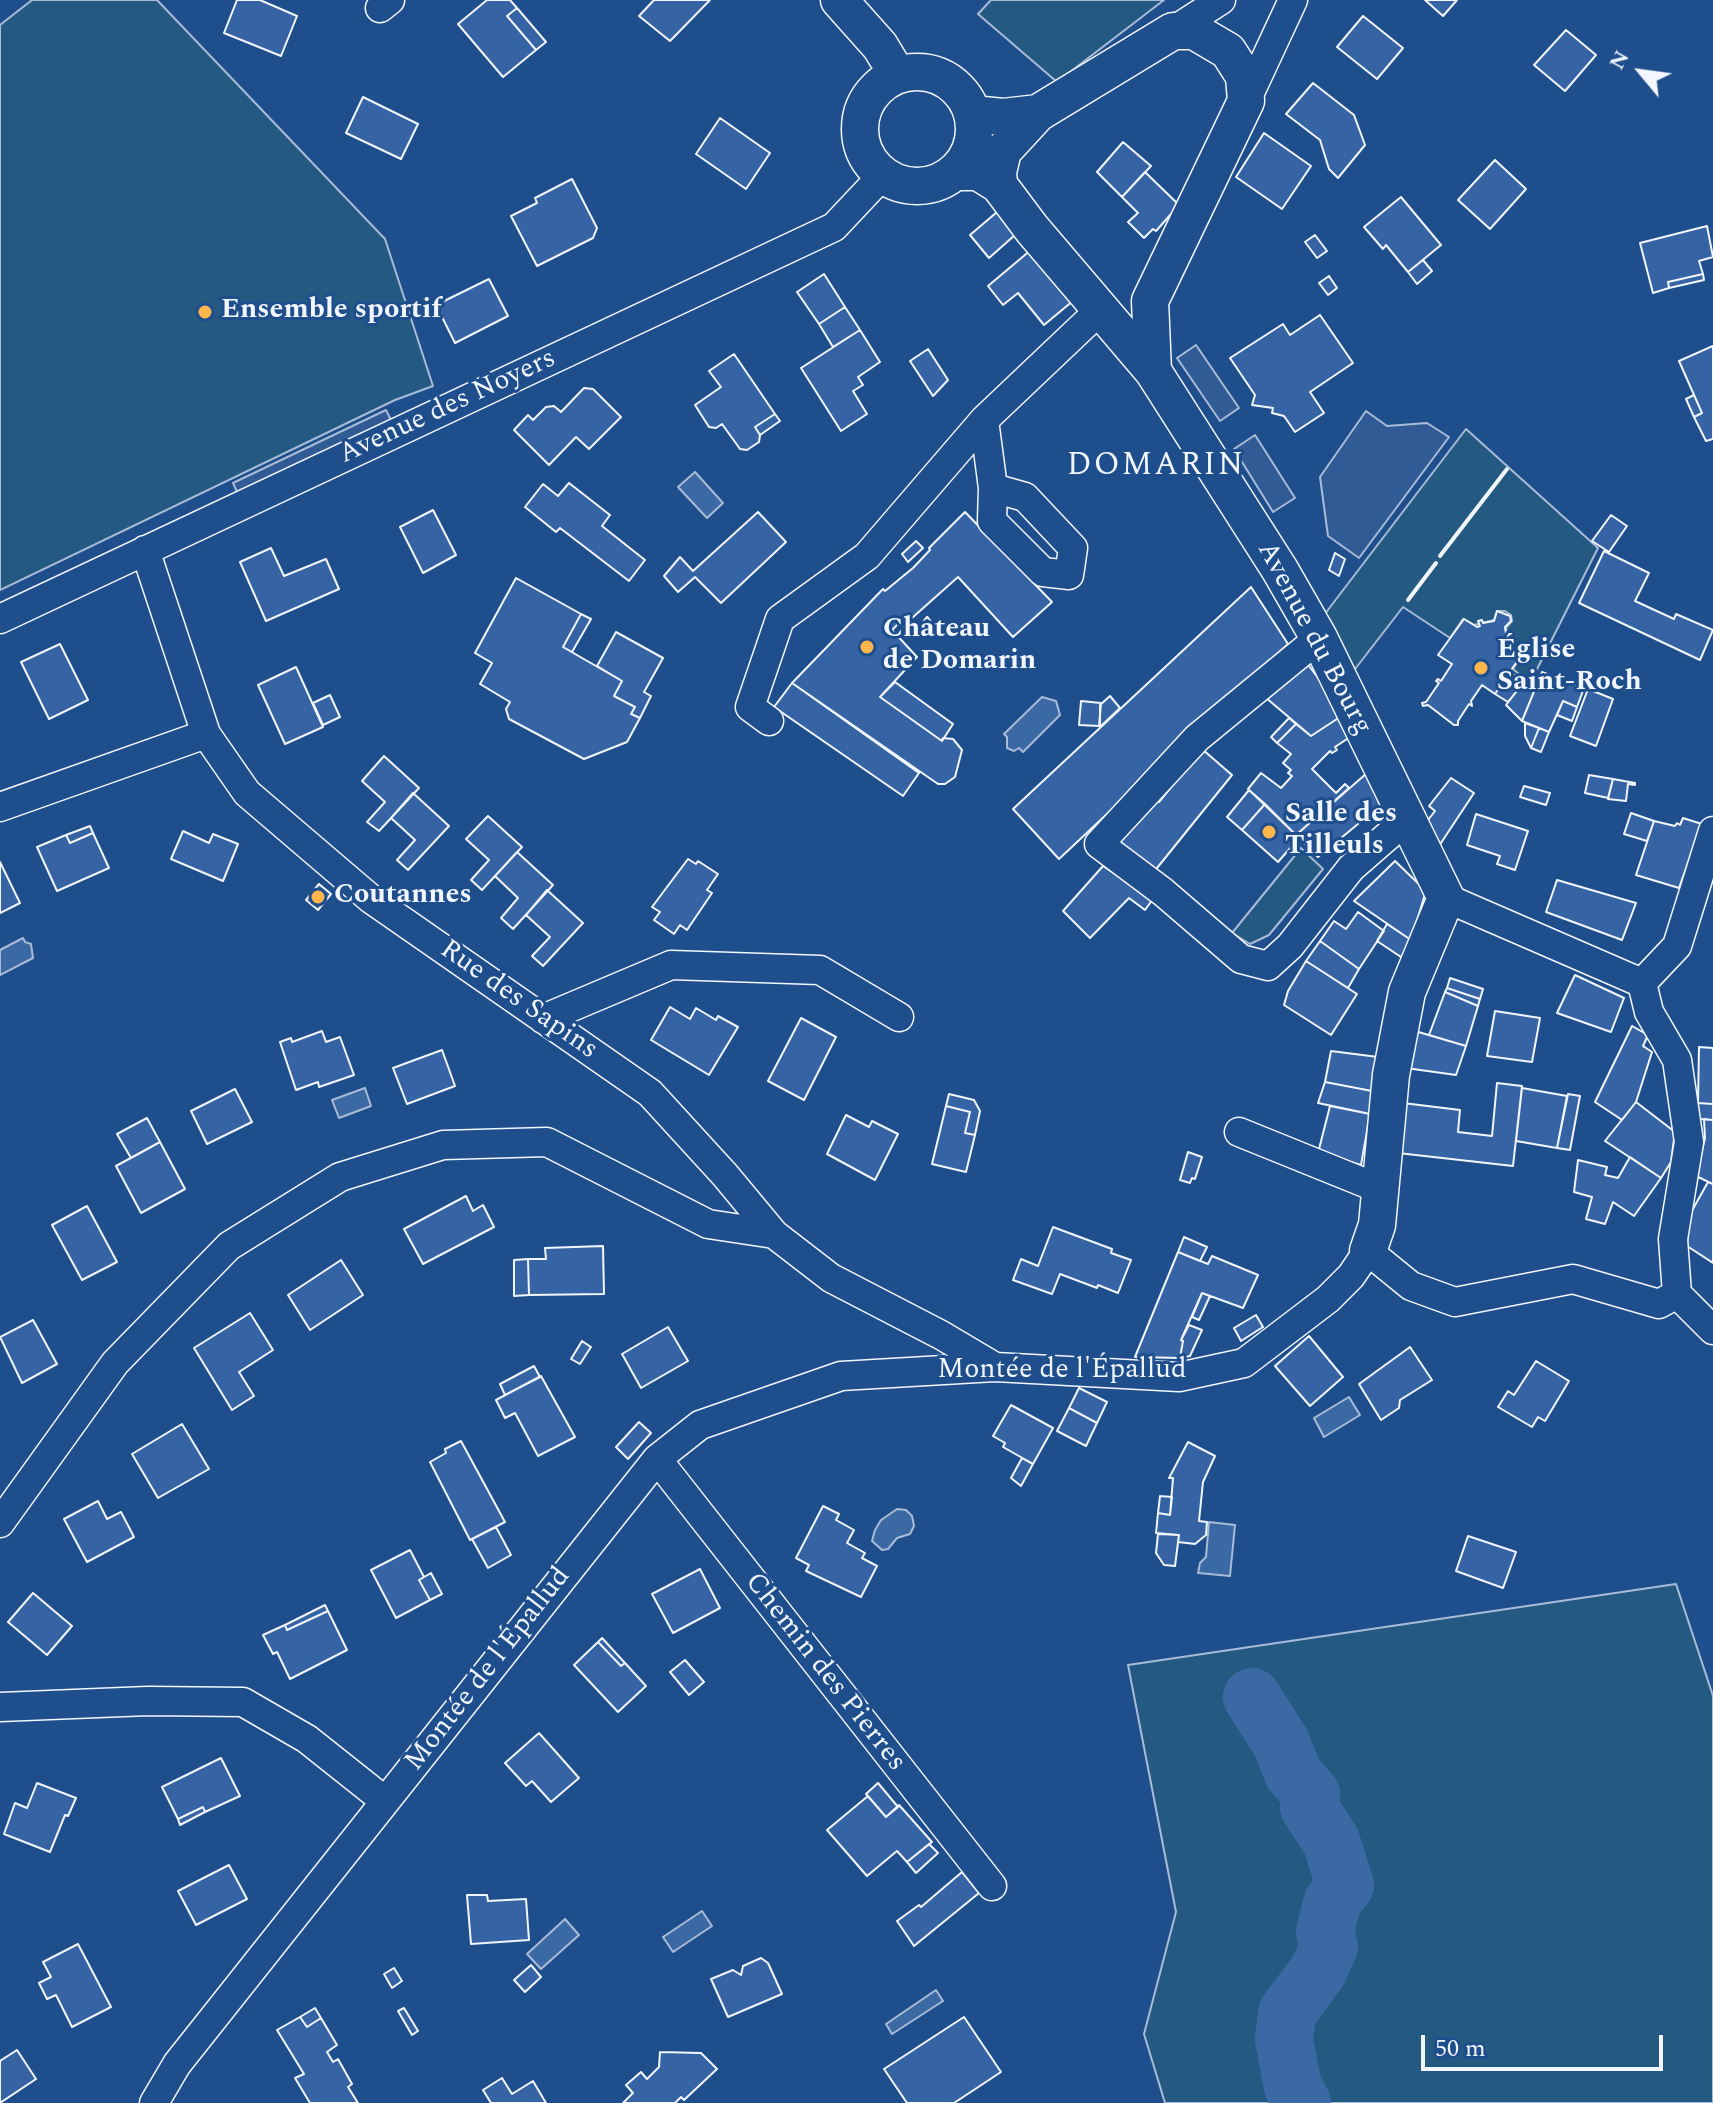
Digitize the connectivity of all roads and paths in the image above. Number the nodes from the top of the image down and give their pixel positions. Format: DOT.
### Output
graph roads {
  1 [pos="839,0"];
  2 [pos="1221,0"];
  3 [pos="1293,0"];
  4 [pos="1173,31"];
  5 [pos="897,74"];
  6 [pos="1246,101"];
  7 [pos="1038,113"];
  8 [pos="973,114"];
  9 [pos="956,172"];
  10 [pos="882,176"];
  11 [pos="999,185"];
  12 [pos="1093,299"];
  13 [pos="1150,301"];
  14 [pos="1153,371"];
  15 [pos="984,420"];
  16 [pos="993,488"];
  17 [pos="145,550"];
  18 [pos="0,619"];
  19 [pos="1319,638"];
  20 [pos="769,721"];
  21 [pos="206,734"];
  22 [pos="0,807"];
  23 [pos="1406,820"];
  24 [pos="1713,831"];
  25 [pos="1446,898"];
  26 [pos="1642,983"];
  27 [pos="899,1017"];
  28 [pos="543,1019"];
  29 [pos="1239,1132"];
  30 [pos="1380,1189"];
  31 [pos="774,1234"];
  32 [pos="1368,1251"];
  33 [pos="1677,1294"];
  34 [pos="1713,1330"];
  35 [pos="995,1367"];
  36 [pos="657,1459"];
  37 [pos="0,1523"];
  38 [pos="0,1707"];
  39 [pos="385,1801"];
  40 [pos="992,1886"];
  41 [pos="154,2103"];
  1 -- 5 [label="street"];
  2 -- 4 [label="street"];
  3 -- 6 [label="street"];
  4 -- 6 [label="street"];
  4 -- 7 [label="street"];
  5 -- 8 [label="street"];
  5 -- 10 [label="street"];
  6 -- 13 [label="street"];
  7 -- 8 [label="street"];
  7 -- 11 [label="street"];
  8 -- 9 [label="street"];
  9 -- 10 [label="street"];
  9 -- 11 [label="street"];
  10 -- 17 [label="street, Avenue des Noyers"];
  11 -- 12 [label="street, Avenue du Bourg"];
  12 -- 13 [label="street"];
  12 -- 14 [label="street, Avenue du Bourg"];
  12 -- 15 [label="street"];
  13 -- 14 [label="street"];
  14 -- 19 [label="street, Avenue du Bourg"];
  15 -- 16 [label="street"];
  15 -- 20 [label="street"];
  17 -- 18 [label="street, Avenue des Noyers"];
  17 -- 21 [label="street, Rue des Sapins"];
  19 -- 23 [label="street, Avenue du Bourg"];
  19 -- 23 [label="street"];
  21 -- 22 [label="street"];
  21 -- 28 [label="street, Rue des Sapins"];
  23 -- 25 [label="street, Avenue du Bourg"];
  24 -- 26 [label="street"];
  25 -- 26 [label="street"];
  25 -- 30 [label="street, Montée de l'Épallud"];
  26 -- 33 [label="street"];
  27 -- 28 [label="street"];
  28 -- 31 [label="street, Rue des Sapins"];
  29 -- 30 [label="street"];
  30 -- 32 [label="street, Montée de l'Épallud"];
  31 -- 35 [label="street, Rue des Sapins"];
  31 -- 37 [label="street"];
  32 -- 33 [label="street"];
  32 -- 35 [label="street, Montée de l'Épallud"];
  33 -- 34 [label="street"];
  35 -- 36 [label="street, Montée de l'Épallud"];
  36 -- 39 [label="street, Montée de l'Épallud"];
  36 -- 40 [label="street, Chemin des Pierres"];
  38 -- 39 [label="street"];
  39 -- 41 [label="street, Montée de l'Épallud"];
}
